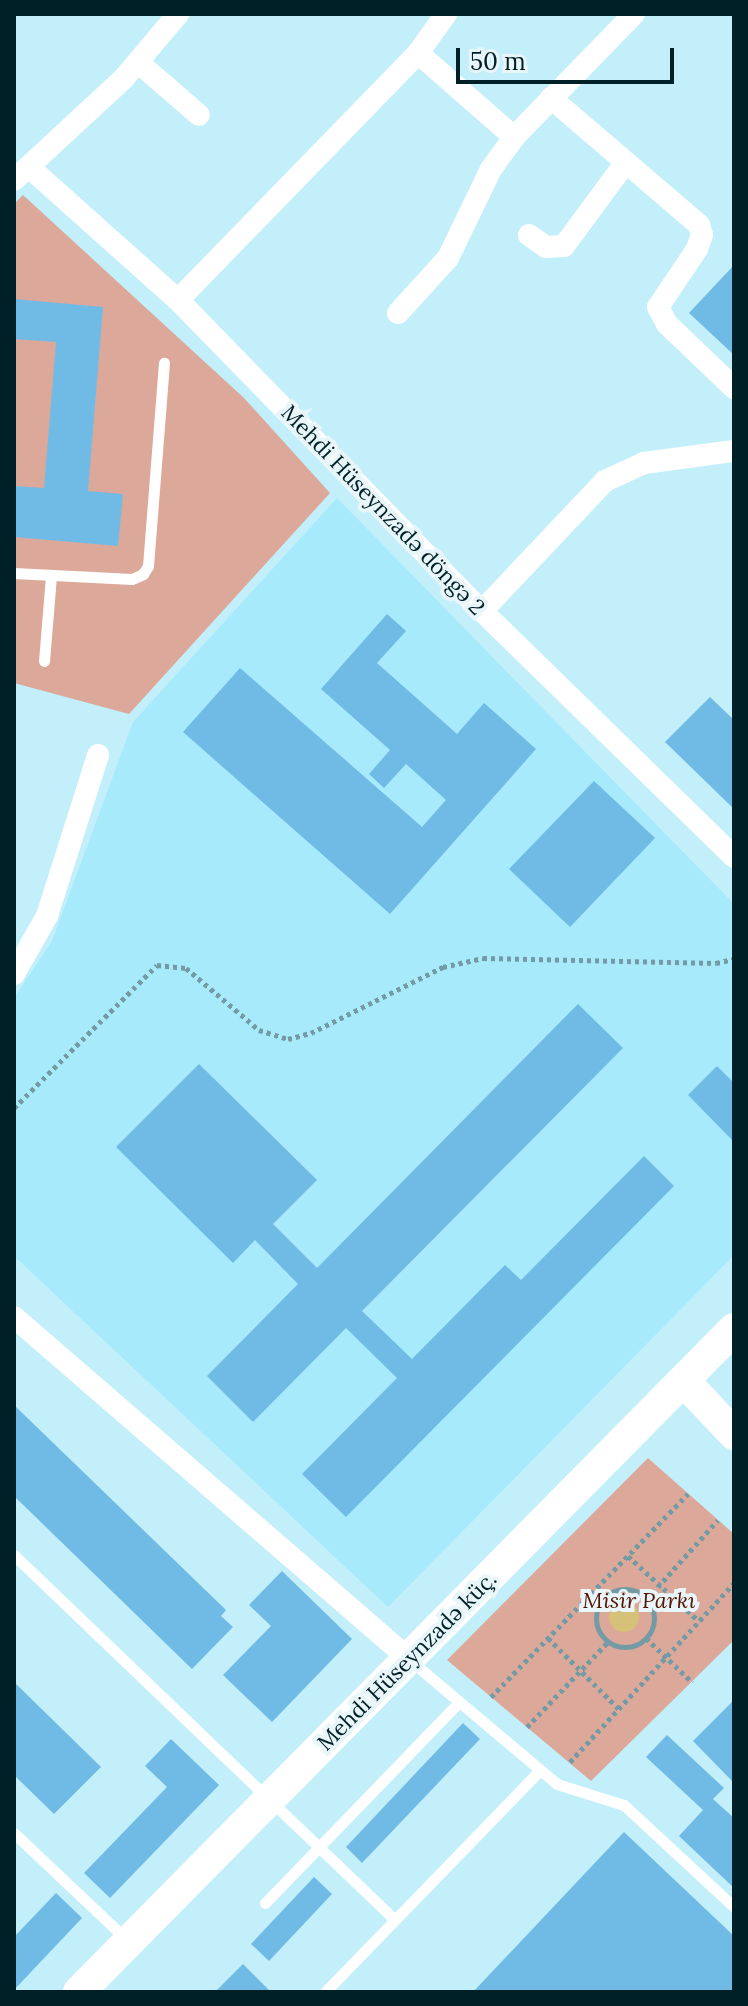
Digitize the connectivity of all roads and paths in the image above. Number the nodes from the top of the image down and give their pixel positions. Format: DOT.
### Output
graph roads {
  1 [pos="178,14"];
  2 [pos="446,14"];
  3 [pos="634,14"];
  4 [pos="418,53"];
  5 [pos="139,63"];
  6 [pos="551,98"];
  7 [pos="199,115"];
  8 [pos="514,137"];
  9 [pos="626,162"];
  10 [pos="21,174"];
  11 [pos="529,235"];
  12 [pos="178,300"];
  13 [pos="398,313"];
  14 [pos="164,363"];
  15 [pos="734,388"];
  16 [pos="734,451"];
  17 [pos="14,573"];
  18 [pos="51,576"];
  19 [pos="482,611"];
  20 [pos="44,661"];
  21 [pos="98,755"];
  22 [pos="734,857"];
  23 [pos="734,959"];
  24 [pos="14,974"];
  25 [pos="14,1108"];
  26 [pos="14,1317"];
  27 [pos="734,1329"];
  28 [pos="684,1381"];
  29 [pos="734,1434"];
  30 [pos="688,1494"];
  31 [pos="718,1520"];
  32 [pos="14,1555"];
  33 [pos="628,1556"];
  34 [pos="734,1583"];
  35 [pos="660,1585"];
  36 [pos="647,1599"];
  37 [pos="699,1621"];
  38 [pos="548,1638"];
  39 [pos="646,1638"];
  40 [pos="608,1642"];
  41 [pos="666,1657"];
  42 [pos="408,1658"];
  43 [pos="581,1671"];
  44 [pos="692,1682"];
  45 [pos="491,1697"];
  46 [pos="459,1702"];
  47 [pos="619,1709"];
  48 [pos="527,1727"];
  49 [pos="570,1762"];
  50 [pos="539,1771"];
  51 [pos="268,1801"];
  52 [pos="14,1833"];
  53 [pos="319,1848"];
  54 [pos="265,1903"];
  55 [pos="734,1907"];
  56 [pos="394,1919"];
  57 [pos="128,1942"];
  58 [pos="79,1992"];
  59 [pos="325,1992"];
  1 -- 5 [label="street"];
  2 -- 4 [label="street"];
  3 -- 6 [label="street"];
  4 -- 8 [label="street"];
  4 -- 12 [label="street"];
  5 -- 7 [label="street"];
  5 -- 10 [label="street"];
  6 -- 8 [label="street"];
  6 -- 9 [label="street"];
  8 -- 13 [label="street"];
  9 -- 11 [label="street"];
  9 -- 15 [label="street"];
  10 -- 12 [label="street, Mehdi Hüseynzadə döngə 2"];
  12 -- 19 [label="street, Mehdi Hüseynzadə döngə 2"];
  14 -- 18 [label="lane"];
  16 -- 19 [label="street"];
  17 -- 18 [label="lane"];
  18 -- 20 [label="lane"];
  19 -- 22 [label="street, Mehdi Hüseynzadə döngə 2"];
  21 -- 24 [label="street"];
  23 -- 25 [label="path"];
  26 -- 42 [label="street"];
  27 -- 28 [label="street, Mehdi Hüseynzadə küç."];
  28 -- 29 [label="street"];
  28 -- 42 [label="street, Mehdi Hüseynzadə küç."];
  30 -- 33 [label="path"];
  31 -- 35 [label="path"];
  32 -- 51 [label="lane"];
  33 -- 35 [label="path"];
  33 -- 38 [label="path"];
  34 -- 37 [label="path"];
  35 -- 36 [label="path"];
  35 -- 37 [label="path"];
  36 -- 39 [label="path"];
  36 -- 40 [label="path"];
  37 -- 41 [label="path"];
  38 -- 43 [label="path"];
  38 -- 45 [label="path"];
  39 -- 40 [label="path"];
  39 -- 41 [label="path"];
  40 -- 43 [label="path"];
  41 -- 44 [label="path"];
  41 -- 47 [label="path"];
  42 -- 46 [label="lane"];
  42 -- 51 [label="street, Mehdi Hüseynzadə küç."];
  43 -- 47 [label="path"];
  43 -- 48 [label="path"];
  46 -- 50 [label="lane"];
  46 -- 53 [label="lane"];
  47 -- 49 [label="path"];
  50 -- 55 [label="lane"];
  50 -- 56 [label="lane"];
  51 -- 53 [label="lane"];
  51 -- 57 [label="street, Mehdi Hüseynzadə küç."];
  52 -- 57 [label="lane"];
  53 -- 54 [label="lane"];
  53 -- 56 [label="lane"];
  56 -- 59 [label="lane"];
  57 -- 58 [label="street, Mehdi Hüseynzadə küç."];
}
